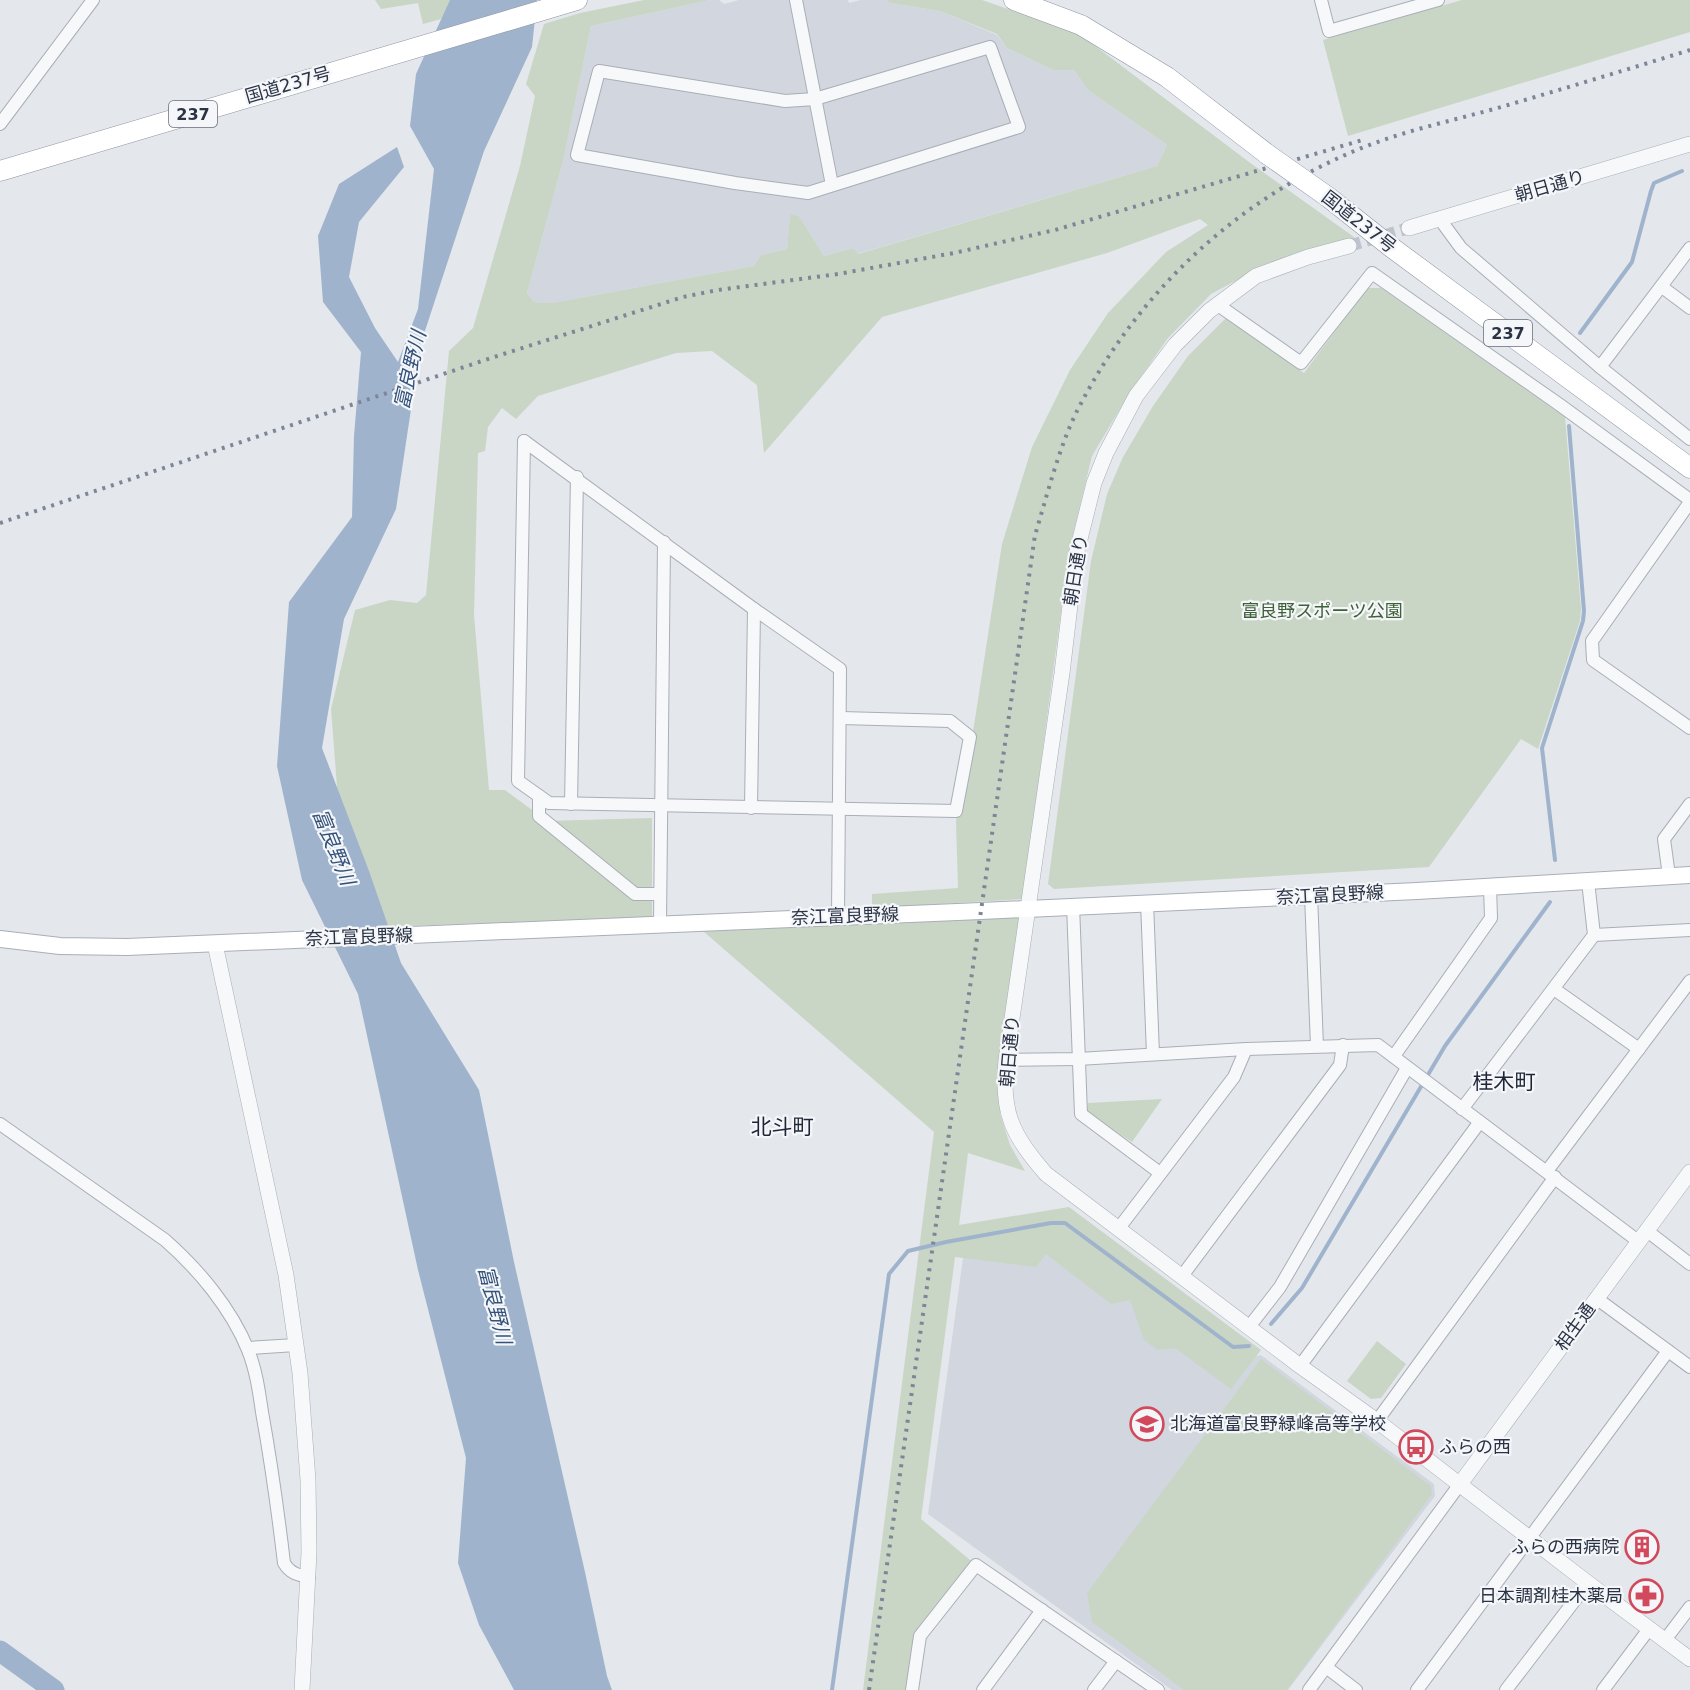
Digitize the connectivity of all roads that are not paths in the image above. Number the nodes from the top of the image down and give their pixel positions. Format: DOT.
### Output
graph roads {
  1 [pos="93,0"];
  2 [pos="796,0"];
  3 [pos="1014,0"];
  4 [pos="1321,0"];
  5 [pos="1438,0"];
  6 [pos="569,2"];
  7 [pos="815,99"];
  8 [pos="0,124"];
  9 [pos="1687,149"];
  10 [pos="0,171"];
  11 [pos="832,185"];
  12 [pos="1439,218"];
  13 [pos="1409,228"];
  14 [pos="1349,246"];
  15 [pos="1690,248"];
  16 [pos="1662,287"];
  17 [pos="1218,304"];
  18 [pos="1690,308"];
  19 [pos="1600,367"];
  20 [pos="1690,439"];
  21 [pos="1690,468"];
  22 [pos="577,477"];
  23 [pos="1690,501"];
  24 [pos="664,542"];
  25 [pos="754,609"];
  26 [pos="841,718"];
  27 [pos="1690,728"];
  28 [pos="539,796"];
  29 [pos="571,804"];
  30 [pos="1690,804"];
  31 [pos="660,805"];
  32 [pos="751,808"];
  33 [pos="839,810"];
  34 [pos="1690,875"];
  35 [pos="1668,876"];
  36 [pos="1588,881"];
  37 [pos="1490,886"];
  38 [pos="660,894"];
  39 [pos="1311,895"];
  40 [pos="1147,902"];
  41 [pos="1073,905"];
  42 [pos="1028,907"];
  43 [pos="838,916"];
  44 [pos="660,923"];
  45 [pos="1690,930"];
  46 [pos="1594,935"];
  47 [pos="0,939"];
  48 [pos="215,944"];
  49 [pos="1690,981"];
  50 [pos="1554,989"];
  51 [pos="1317,1046"];
  52 [pos="1343,1046"];
  53 [pos="1246,1049"];
  54 [pos="1639,1049"];
  55 [pos="1153,1054"];
  56 [pos="1394,1056"];
  57 [pos="1078,1059"];
  58 [pos="1006,1060"];
  59 [pos="1407,1068"];
  60 [pos="1462,1109"];
  61 [pos="1479,1123"];
  62 [pos="0,1124"];
  63 [pos="1690,1172"];
  64 [pos="1160,1173"];
  65 [pos="1551,1174"];
  66 [pos="1119,1228"];
  67 [pos="1642,1235"];
  68 [pos="1690,1264"];
  69 [pos="1182,1276"];
  70 [pos="1596,1298"];
  71 [pos="1249,1327"];
  72 [pos="297,1345"];
  73 [pos="248,1348"];
  74 [pos="1668,1351"];
  75 [pos="1300,1366"];
  76 [pos="1690,1367"];
  77 [pos="1377,1421"];
  78 [pos="1460,1484"];
  79 [pos="1531,1538"];
  80 [pos="309,1578"];
  81 [pos="1588,1583"];
  82 [pos="1690,1607"];
  83 [pos="1042,1610"];
  84 [pos="1649,1629"];
  85 [pos="1665,1640"];
  86 [pos="1690,1659"];
  87 [pos="1116,1661"];
  88 [pos="1326,1667"];
  89 [pos="302,1690"];
  90 [pos="912,1690"];
  91 [pos="983,1690"];
  92 [pos="1094,1690"];
  93 [pos="1158,1690"];
  94 [pos="1309,1690"];
  95 [pos="1356,1690"];
  96 [pos="1417,1690"];
  97 [pos="1506,1690"];
  98 [pos="1603,1690"];
  1 -- 8 [label="street"];
  2 -- 7 [label="street"];
  3 -- 21 [label="highway, 国道237号 / 237, bridge"];
  4 -- 5 [label="street"];
  6 -- 10 [label="highway, 国道237号 / 237"];
  7 -- 11 [label="street"];
  7 -- 11 [label="street"];
  7 -- 11 [label="street"];
  9 -- 12 [label="street, 朝日通り"];
  12 -- 13 [label="street, 朝日通り"];
  12 -- 19 [label="street"];
  14 -- 17 [label="street, 朝日通り"];
  15 -- 16 [label="street"];
  16 -- 18 [label="street"];
  16 -- 19 [label="street"];
  17 -- 23 [label="street"];
  17 -- 42 [label="street, 朝日通り"];
  19 -- 20 [label="street"];
  22 -- 24 [label="street"];
  22 -- 28 [label="street"];
  22 -- 29 [label="street"];
  23 -- 27 [label="street"];
  24 -- 25 [label="street"];
  24 -- 31 [label="street"];
  25 -- 26 [label="street"];
  25 -- 32 [label="street"];
  26 -- 33 [label="street"];
  26 -- 33 [label="street"];
  28 -- 29 [label="street"];
  28 -- 38 [label="street"];
  29 -- 31 [label="street"];
  30 -- 35 [label="street"];
  31 -- 32 [label="street"];
  31 -- 38 [label="street"];
  32 -- 33 [label="street"];
  33 -- 43 [label="street"];
  34 -- 35 [label="main road, 奈江富良野線"];
  35 -- 36 [label="main road, 奈江富良野線"];
  36 -- 37 [label="main road, 奈江富良野線"];
  36 -- 46 [label="street"];
  37 -- 39 [label="main road, 奈江富良野線"];
  37 -- 56 [label="street"];
  38 -- 44 [label="street"];
  39 -- 40 [label="main road, 奈江富良野線"];
  39 -- 51 [label="street"];
  40 -- 41 [label="main road, 奈江富良野線"];
  40 -- 55 [label="street"];
  41 -- 42 [label="main road, 奈江富良野線"];
  41 -- 57 [label="street"];
  42 -- 43 [label="main road, 奈江富良野線"];
  42 -- 58 [label="street, 朝日通り"];
  43 -- 44 [label="main road, 奈江富良野線"];
  44 -- 48 [label="main road, 奈江富良野線"];
  45 -- 46 [label="street"];
  46 -- 50 [label="street"];
  47 -- 48 [label="main road, 奈江富良野線"];
  48 -- 72 [label="street"];
  49 -- 54 [label="street"];
  50 -- 54 [label="street"];
  50 -- 60 [label="street"];
  51 -- 52 [label="street"];
  51 -- 53 [label="street"];
  52 -- 56 [label="street"];
  52 -- 69 [label="street"];
  53 -- 55 [label="street"];
  53 -- 64 [label="street"];
  54 -- 65 [label="street"];
  55 -- 57 [label="street"];
  56 -- 59 [label="street"];
  57 -- 58 [label="street"];
  57 -- 64 [label="street"];
  58 -- 66 [label="street, 朝日通り"];
  59 -- 60 [label="street"];
  59 -- 71 [label="street"];
  60 -- 61 [label="street"];
  61 -- 65 [label="street"];
  61 -- 75 [label="street"];
  62 -- 73 [label="street"];
  63 -- 67 [label="street, 相生通"];
  64 -- 66 [label="street"];
  65 -- 67 [label="street"];
  65 -- 77 [label="street"];
  66 -- 69 [label="street, 朝日通り"];
  67 -- 68 [label="street"];
  67 -- 70 [label="street, 相生通"];
  69 -- 71 [label="street, 朝日通り"];
  70 -- 74 [label="street"];
  70 -- 78 [label="street, 相生通"];
  71 -- 75 [label="street, 朝日通り"];
  72 -- 73 [label="street"];
  72 -- 80 [label="street"];
  73 -- 80 [label="street"];
  74 -- 76 [label="street"];
  74 -- 79 [label="street"];
  75 -- 77 [label="street, 朝日通り"];
  77 -- 78 [label="street, 朝日通り"];
  78 -- 79 [label="street, 朝日通り"];
  78 -- 88 [label="street"];
  79 -- 81 [label="street, 朝日通り"];
  79 -- 96 [label="street"];
  80 -- 89 [label="street"];
  81 -- 84 [label="street, 朝日通り"];
  81 -- 97 [label="street"];
  82 -- 85 [label="street"];
  83 -- 87 [label="street"];
  83 -- 90 [label="street"];
  83 -- 91 [label="street"];
  84 -- 85 [label="street, 朝日通り"];
  84 -- 98 [label="street"];
  85 -- 86 [label="street, 朝日通り"];
  87 -- 92 [label="street"];
  87 -- 93 [label="street"];
  88 -- 94 [label="street"];
  88 -- 95 [label="street"];
}
